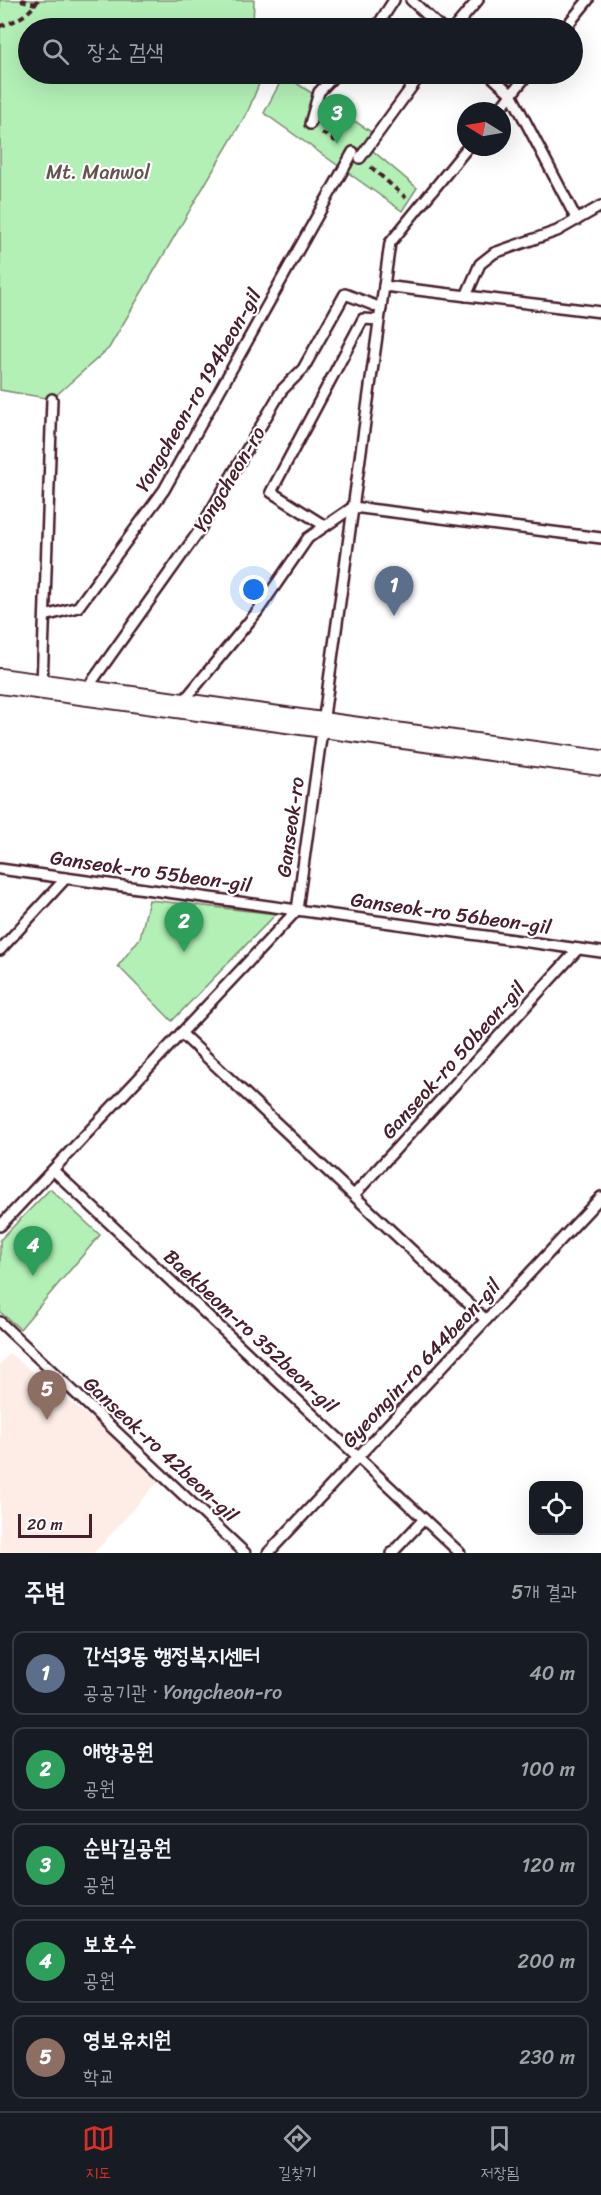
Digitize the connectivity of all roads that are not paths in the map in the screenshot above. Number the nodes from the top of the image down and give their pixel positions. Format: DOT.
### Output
graph roads {
  1 [pos="394,0"];
  2 [pos="411,0"];
  3 [pos="478,0"];
  4 [pos="588,0"];
  5 [pos="382,18"];
  6 [pos="430,18"];
  7 [pos="463,18"];
  8 [pos="573,18"];
  9 [pos="327,84"];
  10 [pos="413,84"];
  11 [pos="500,84"];
  12 [pos="520,84"];
  13 [pos="511,94"];
  14 [pos="505,102"];
  15 [pos="310,124"];
  16 [pos="461,156"];
  17 [pos="601,206"];
  18 [pos="577,220"];
  19 [pos="384,286"];
  20 [pos="466,296"];
  21 [pos="381,308"];
  22 [pos="601,312"];
  23 [pos="379,320"];
  24 [pos="52,399"];
  25 [pos="353,507"];
  26 [pos="325,526"];
  27 [pos="601,538"];
  28 [pos="45,616"];
  29 [pos="0,681"];
  30 [pos="42,686"];
  31 [pos="84,692"];
  32 [pos="180,705"];
  33 [pos="323,725"];
  34 [pos="601,763"];
  35 [pos="0,868"];
  36 [pos="66,878"];
  37 [pos="297,910"];
  38 [pos="578,949"];
  39 [pos="0,950"];
  40 [pos="601,952"];
  41 [pos="182,1033"];
  42 [pos="53,1170"];
  43 [pos="354,1195"];
  44 [pos="601,1197"];
  45 [pos="0,1226"];
  46 [pos="486,1320"];
  47 [pos="0,1322"];
  48 [pos="358,1457"];
  49 [pos="424,1519"];
  50 [pos="245,1553"];
  51 [pos="268,1553"];
  52 [pos="392,1553"];
  53 [pos="460,1553"];
  1 -- 5 [label="lane"];
  2 -- 6 [label="lane"];
  3 -- 7 [label="lane"];
  4 -- 8 [label="lane"];
  9 -- 15 [label="lane"];
  10 -- 28 [label="lane, Yongcheon-ro 194beon-gil"];
  11 -- 13 [label="lane"];
  12 -- 13 [label="lane"];
  13 -- 14 [label="lane"];
  13 -- 18 [label="lane"];
  16 -- 19 [label="lane, Ganseok-ro"];
  17 -- 18 [label="lane"];
  18 -- 20 [label="lane"];
  19 -- 20 [label="lane"];
  19 -- 21 [label="lane, Ganseok-ro"];
  20 -- 22 [label="lane"];
  21 -- 23 [label="lane, Ganseok-ro"];
  21 -- 31 [label="lane, Yongcheon-ro"];
  23 -- 25 [label="lane, Ganseok-ro"];
  23 -- 26 [label="lane"];
  24 -- 28 [label="lane"];
  25 -- 26 [label="lane"];
  25 -- 27 [label="lane"];
  25 -- 33 [label="lane, Ganseok-ro"];
  26 -- 32 [label="lane"];
  28 -- 30 [label="lane"];
  29 -- 30 [label="street"];
  30 -- 31 [label="street"];
  31 -- 32 [label="street"];
  32 -- 33 [label="street"];
  33 -- 34 [label="street"];
  33 -- 37 [label="lane, Ganseok-ro"];
  35 -- 36 [label="lane, Ganseok-ro 55beon-gil"];
  36 -- 37 [label="lane, Ganseok-ro 55beon-gil"];
  36 -- 39 [label="lane"];
  37 -- 38 [label="lane, Ganseok-ro 56beon-gil"];
  37 -- 41 [label="lane"];
  38 -- 40 [label="lane, Ganseok-ro 56beon-gil"];
  38 -- 43 [label="lane, Ganseok-ro 50beon-gil"];
  41 -- 42 [label="lane"];
  41 -- 43 [label="lane"];
  42 -- 45 [label="lane"];
  42 -- 48 [label="lane, Baekbeom-ro 352beon-gil"];
  43 -- 46 [label="lane"];
  44 -- 46 [label="lane, Gyeongin-ro 644beon-gil"];
  46 -- 48 [label="lane, Gyeongin-ro 644beon-gil"];
  47 -- 50 [label="lane, Ganseok-ro 42beon-gil"];
  48 -- 49 [label="lane, Baekbeom-ro 352beon-gil"];
  48 -- 51 [label="lane, Gyeongin-ro 644beon-gil"];
  49 -- 52 [label="lane"];
  49 -- 53 [label="lane, Baekbeom-ro 352beon-gil"];
}
